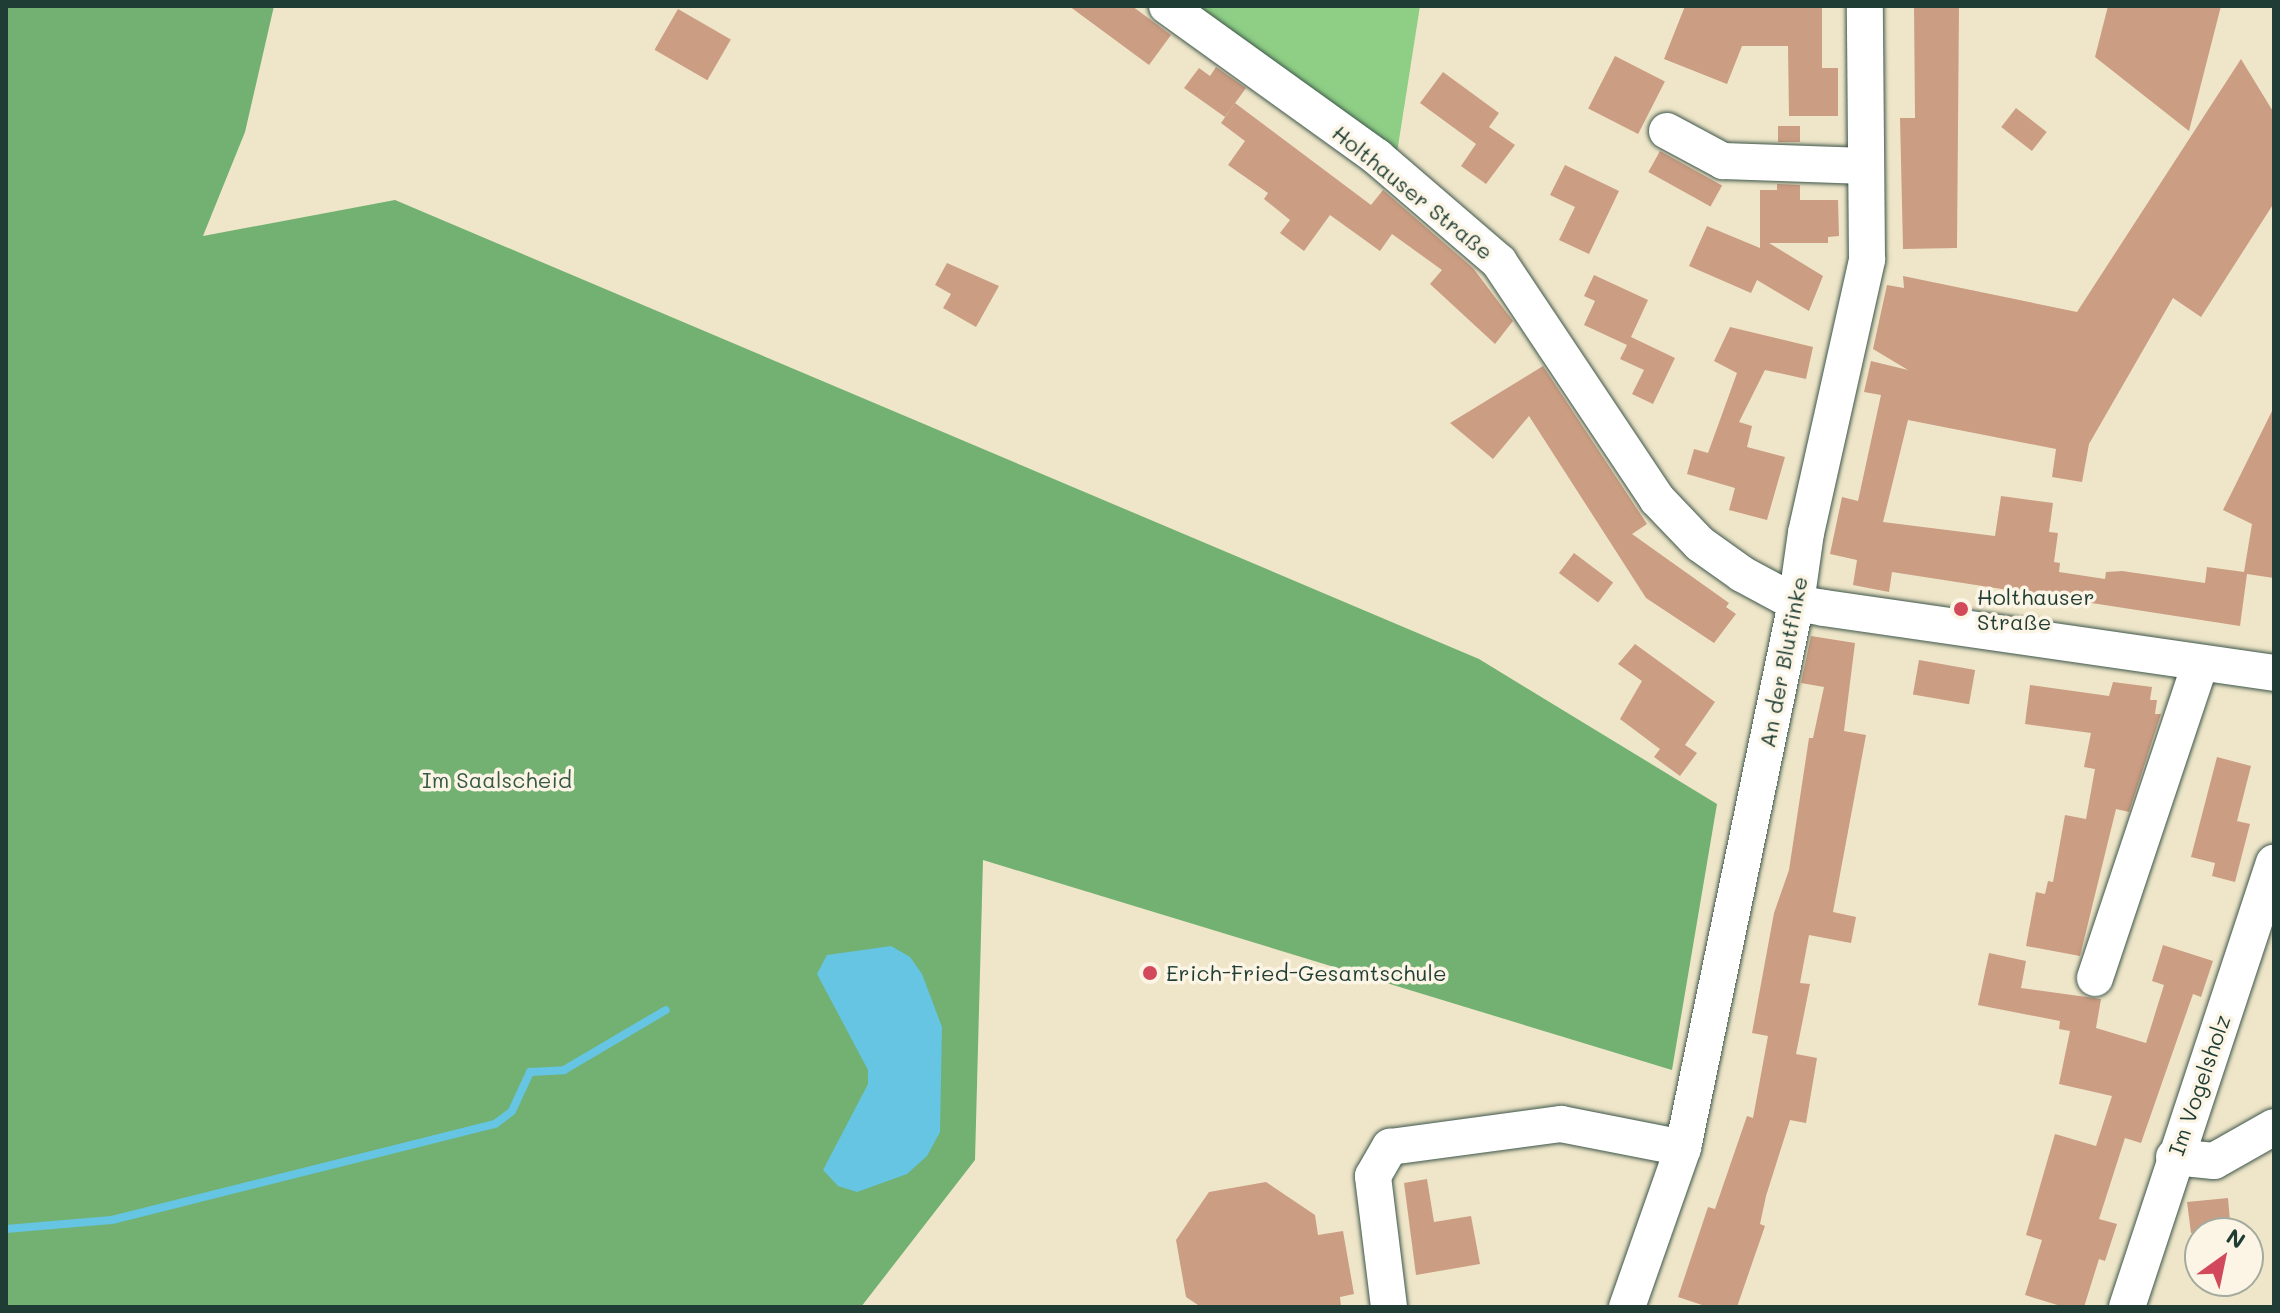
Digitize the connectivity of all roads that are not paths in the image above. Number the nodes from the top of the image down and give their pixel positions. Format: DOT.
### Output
graph roads {
  1 [pos="1167,6"];
  2 [pos="1865,6"];
  3 [pos="1667,131"];
  4 [pos="1866,166"];
  5 [pos="1796,603"];
  6 [pos="2200,665"];
  7 [pos="2274,673"];
  8 [pos="2274,863"];
  9 [pos="2095,978"];
  10 [pos="2274,1127"];
  11 [pos="1683,1148"];
  12 [pos="2174,1157"];
  13 [pos="1389,1307"];
  14 [pos="1627,1307"];
  15 [pos="2127,1307"];
  1 -- 5 [label="street, Holthauser Straße"];
  2 -- 4 [label="street, An der Blutfinke"];
  3 -- 4 [label="street"];
  4 -- 5 [label="street, An der Blutfinke"];
  5 -- 6 [label="street, Holthauser Straße"];
  5 -- 11 [label="street, An der Blutfinke"];
  6 -- 7 [label="street, Holthauser Straße"];
  6 -- 9 [label="street"];
  8 -- 12 [label="street, Im Vogelsholz"];
  10 -- 12 [label="street"];
  11 -- 13 [label="street"];
  11 -- 14 [label="street, An der Blutfinke"];
  12 -- 15 [label="street, Im Vogelsholz"];
}
